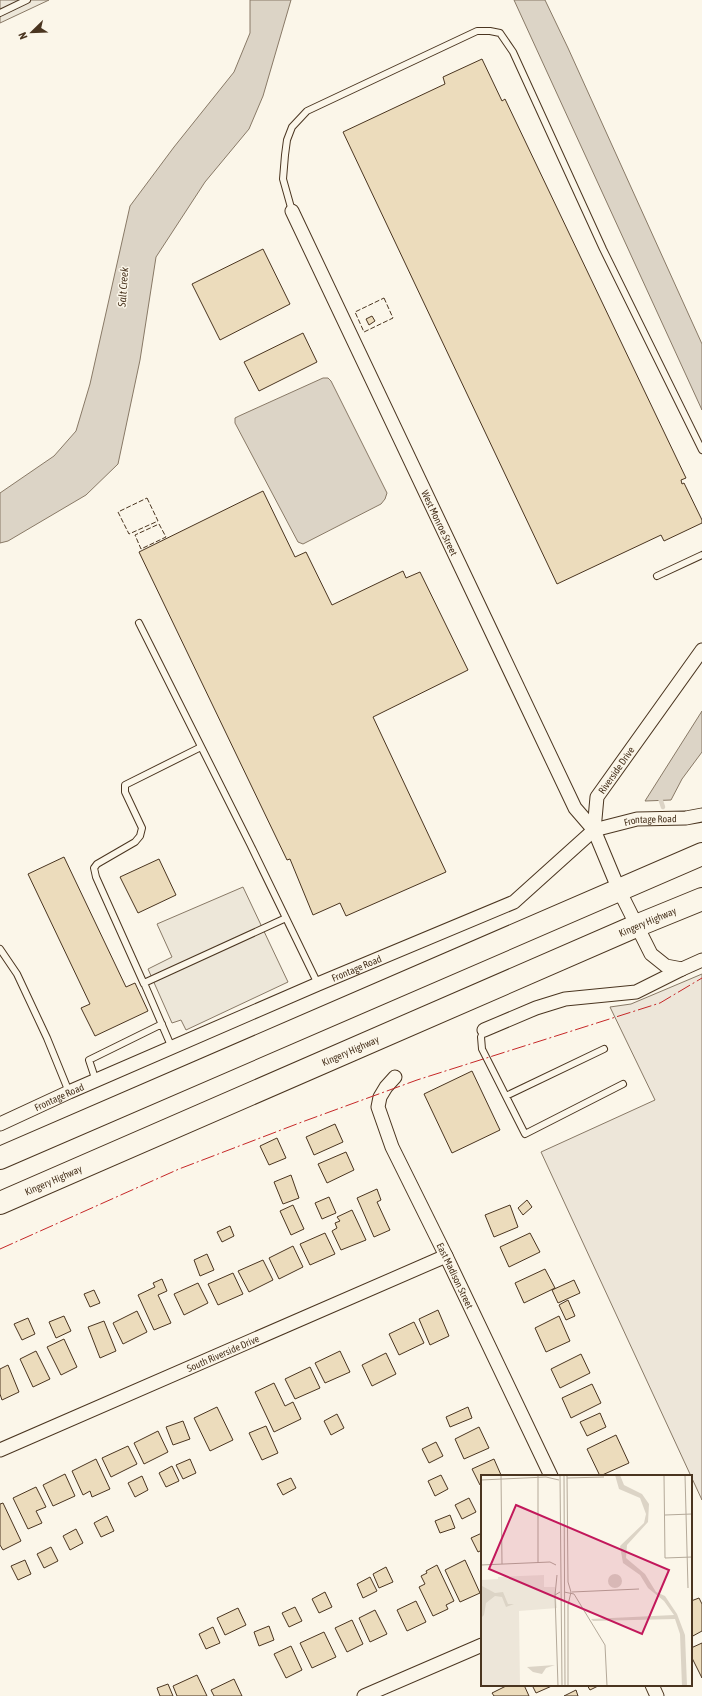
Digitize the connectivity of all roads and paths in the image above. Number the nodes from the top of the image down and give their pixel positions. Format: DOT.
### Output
graph roads {
  1 [pos="27,0"];
  2 [pos="0,13"];
  3 [pos="292,211"];
  4 [pos="702,450"];
  5 [pos="702,556"];
  6 [pos="656,576"];
  7 [pos="139,623"];
  8 [pos="702,650"];
  9 [pos="201,747"];
  10 [pos="702,815"];
  11 [pos="594,830"];
  12 [pos="702,854"];
  13 [pos="619,890"];
  14 [pos="702,899"];
  15 [pos="286,918"];
  16 [pos="636,926"];
  17 [pos="0,949"];
  18 [pos="702,960"];
  19 [pos="682,969"];
  20 [pos="144,984"];
  21 [pos="318,984"];
  22 [pos="162,1024"];
  23 [pos="484,1030"];
  24 [pos="172,1048"];
  25 [pos="604,1049"];
  26 [pos="395,1077"];
  27 [pos="96,1080"];
  28 [pos="623,1084"];
  29 [pos="69,1092"];
  30 [pos="506,1096"];
  31 [pos="0,1124"];
  32 [pos="0,1158"];
  33 [pos="0,1203"];
  34 [pos="446,1256"];
  35 [pos="0,1450"];
  36 [pos="551,1475"];
  37 [pos="481,1645"];
  38 [pos="652,1686"];
  39 [pos="364,1696"];
  40 [pos="657,1696"];
  1 -- 2 [label="lane"];
  3 -- 4 [label="lane"];
  3 -- 11 [label="street, West Monroe Street"];
  5 -- 6 [label="lane"];
  7 -- 9 [label="lane"];
  8 -- 11 [label="street, Riverside Drive"];
  9 -- 15 [label="lane"];
  9 -- 20 [label="lane"];
  10 -- 11 [label="street, Frontage Road"];
  11 -- 13 [label="street, Riverside Drive"];
  11 -- 21 [label="street, Frontage Road"];
  12 -- 13 [label="highway"];
  13 -- 16 [label="street, Riverside Drive"];
  13 -- 32 [label="highway"];
  14 -- 16 [label="highway, Kingery Highway"];
  15 -- 20 [label="lane"];
  15 -- 21 [label="lane"];
  16 -- 19 [label="street"];
  16 -- 33 [label="highway, Kingery Highway"];
  17 -- 29 [label="lane"];
  18 -- 19 [label="street"];
  19 -- 23 [label="street"];
  20 -- 22 [label="lane"];
  21 -- 24 [label="street, Frontage Road"];
  22 -- 24 [label="lane"];
  22 -- 27 [label="lane"];
  23 -- 30 [label="lane"];
  24 -- 27 [label="street, Frontage Road"];
  25 -- 30 [label="lane"];
  26 -- 34 [label="street, East Madison Street"];
  27 -- 29 [label="street, Frontage Road"];
  28 -- 30 [label="lane"];
  29 -- 31 [label="street, Frontage Road"];
  34 -- 35 [label="street, South Riverside Drive"];
  34 -- 36 [label="street, East Madison Street"];
  37 -- 39 [label="street"];
  38 -- 40 [label="street"];
}
